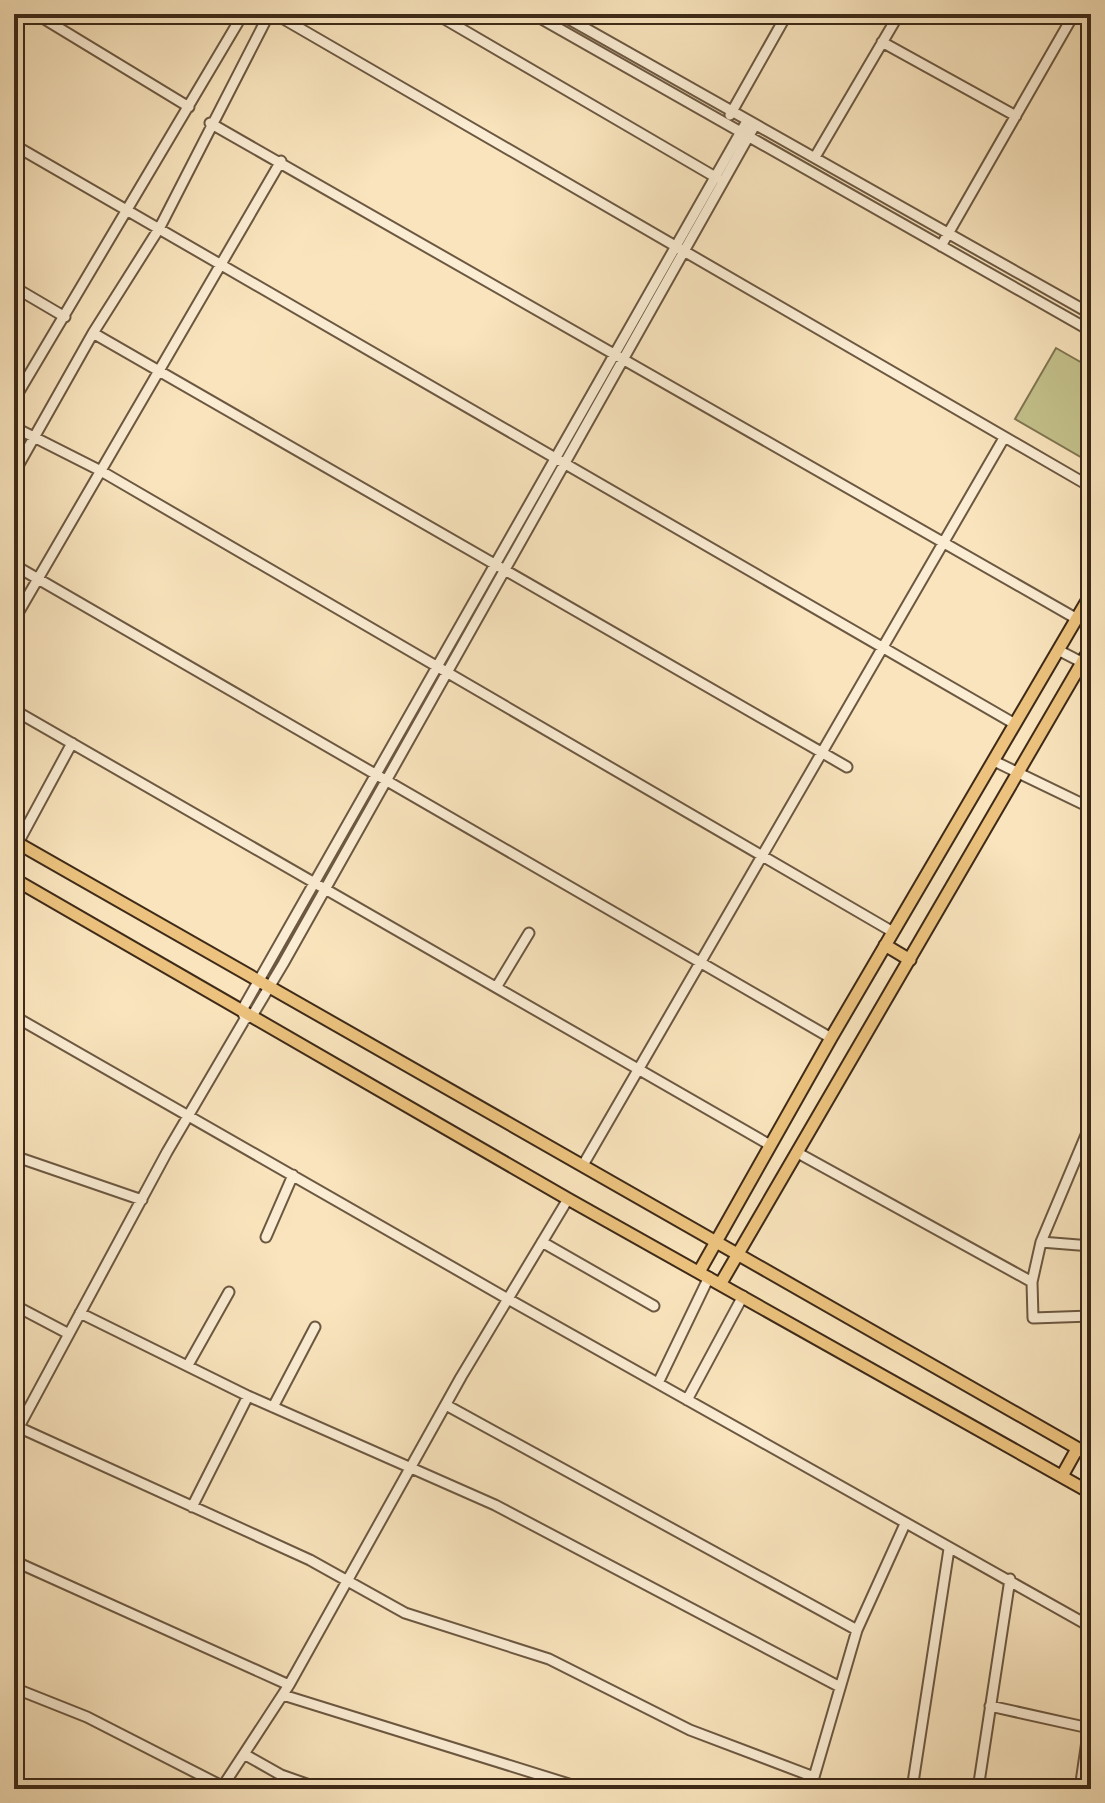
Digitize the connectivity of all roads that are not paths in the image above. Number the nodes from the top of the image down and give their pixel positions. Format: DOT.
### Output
graph roads {
  1 [pos="36,14"];
  2 [pos="243,14"];
  3 [pos="269,14"];
  4 [pos="275,14"];
  5 [pos="436,14"];
  6 [pos="533,14"];
  7 [pos="560,14"];
  8 [pos="787,14"];
  9 [pos="899,14"];
  10 [pos="1074,14"];
  11 [pos="882,42"];
  12 [pos="189,107"];
  13 [pos="732,112"];
  14 [pos="1016,116"];
  15 [pos="210,123"];
  16 [pos="725,123"];
  17 [pos="751,123"];
  18 [pos="745,135"];
  19 [pos="14,145"];
  20 [pos="815,157"];
  21 [pos="281,161"];
  22 [pos="717,178"];
  23 [pos="128,208"];
  24 [pos="160,227"];
  25 [pos="950,233"];
  26 [pos="676,245"];
  27 [pos="941,246"];
  28 [pos="686,250"];
  29 [pos="221,265"];
  30 [pos="14,287"];
  31 [pos="1091,314"];
  32 [pos="65,317"];
  33 [pos="1091,331"];
  34 [pos="93,333"];
  35 [pos="620,355"];
  36 [pos="159,371"];
  37 [pos="14,400"];
  38 [pos="14,427"];
  39 [pos="1004,438"];
  40 [pos="33,439"];
  41 [pos="561,460"];
  42 [pos="101,471"];
  43 [pos="14,473"];
  44 [pos="1091,487"];
  45 [pos="945,541"];
  46 [pos="14,565"];
  47 [pos="500,567"];
  48 [pos="38,579"];
  49 [pos="1091,594"];
  50 [pos="1077,619"];
  51 [pos="14,620"];
  52 [pos="883,647"];
  53 [pos="1091,647"];
  54 [pos="1058,650"];
  55 [pos="1086,665"];
  56 [pos="435,667"];
  57 [pos="445,673"];
  58 [pos="14,710"];
  59 [pos="1015,724"];
  60 [pos="72,743"];
  61 [pos="822,752"];
  62 [pos="994,761"];
  63 [pos="847,767"];
  64 [pos="1018,774"];
  65 [pos="380,777"];
  66 [pos="1091,808"];
  67 [pos="16,842"];
  68 [pos="762,856"];
  69 [pos="14,879"];
  70 [pos="315,880"];
  71 [pos="325,886"];
  72 [pos="893,932"];
  73 [pos="529,933"];
  74 [pos="885,945"];
  75 [pos="910,960"];
  76 [pos="700,962"];
  77 [pos="265,982"];
  78 [pos="497,986"];
  79 [pos="246,1015"];
  80 [pos="14,1016"];
  81 [pos="831,1038"];
  82 [pos="639,1068"];
  83 [pos="189,1115"];
  84 [pos="1091,1123"];
  85 [pos="770,1145"];
  86 [pos="798,1153"];
  87 [pos="14,1156"];
  88 [pos="583,1165"];
  89 [pos="293,1175"];
  90 [pos="568,1199"];
  91 [pos="142,1200"];
  92 [pos="266,1237"];
  93 [pos="542,1242"];
  94 [pos="1041,1242"];
  95 [pos="715,1243"];
  96 [pos="1091,1246"];
  97 [pos="736,1255"];
  98 [pos="704,1274"];
  99 [pos="1032,1282"];
  100 [pos="721,1283"];
  101 [pos="229,1292"];
  102 [pos="743,1296"];
  103 [pos="508,1299"];
  104 [pos="14,1305"];
  105 [pos="654,1306"];
  106 [pos="80,1313"];
  107 [pos="1091,1316"];
  108 [pos="315,1327"];
  109 [pos="69,1334"];
  110 [pos="188,1365"];
  111 [pos="658,1383"];
  112 [pos="248,1396"];
  113 [pos="687,1400"];
  114 [pos="446,1405"];
  115 [pos="273,1407"];
  116 [pos="16,1431"];
  117 [pos="1077,1449"];
  118 [pos="1091,1456"];
  119 [pos="409,1470"];
  120 [pos="1062,1476"];
  121 [pos="1091,1493"];
  122 [pos="192,1507"];
  123 [pos="905,1524"];
  124 [pos="949,1549"];
  125 [pos="14,1561"];
  126 [pos="1010,1579"];
  127 [pos="346,1580"];
  128 [pos="1091,1627"];
  129 [pos="857,1630"];
  130 [pos="840,1687"];
  131 [pos="14,1688"];
  132 [pos="286,1690"];
  133 [pos="990,1706"];
  134 [pos="1091,1713"];
  135 [pos="1089,1728"];
  136 [pos="244,1754"];
  137 [pos="811,1776"];
  138 [pos="543,1784"];
  139 [pos="222,1788"];
  140 [pos="321,1789"];
  141 [pos="585,1789"];
  142 [pos="807,1789"];
  143 [pos="912,1789"];
  144 [pos="978,1789"];
  145 [pos="1080,1789"];
  1 -- 12 [label="street"];
  2 -- 12 [label="street"];
  3 -- 15 [label="street"];
  4 -- 26 [label="street"];
  5 -- 22 [label="street"];
  6 -- 16 [label="street"];
  7 -- 13 [label="street"];
  8 -- 13 [label="street"];
  9 -- 11 [label="street"];
  10 -- 14 [label="street"];
  11 -- 14 [label="street"];
  11 -- 20 [label="street"];
  12 -- 23 [label="street"];
  13 -- 16 [label="street"];
  13 -- 17 [label="street"];
  14 -- 25 [label="street"];
  15 -- 21 [label="street"];
  15 -- 24 [label="street"];
  16 -- 18 [label="street"];
  17 -- 18 [label="street"];
  17 -- 20 [label="street"];
  18 -- 22 [label="street"];
  18 -- 27 [label="street"];
  18 -- 28 [label="street"];
  19 -- 23 [label="street"];
  20 -- 25 [label="street"];
  21 -- 29 [label="street"];
  21 -- 35 [label="street"];
  22 -- 26 [label="street"];
  23 -- 24 [label="street"];
  23 -- 32 [label="street"];
  24 -- 29 [label="street"];
  24 -- 34 [label="street"];
  25 -- 27 [label="street"];
  25 -- 31 [label="street"];
  26 -- 28 [label="street"];
  26 -- 35 [label="street"];
  27 -- 33 [label="street"];
  28 -- 35 [label="street"];
  28 -- 39 [label="street"];
  29 -- 36 [label="street"];
  29 -- 41 [label="street"];
  30 -- 32 [label="street"];
  32 -- 37 [label="street"];
  34 -- 36 [label="street"];
  34 -- 40 [label="street"];
  35 -- 41 [label="street"];
  35 -- 45 [label="street"];
  36 -- 42 [label="street"];
  36 -- 47 [label="street"];
  38 -- 40 [label="street"];
  39 -- 44 [label="street"];
  39 -- 45 [label="street"];
  40 -- 42 [label="street"];
  40 -- 43 [label="street"];
  41 -- 47 [label="street"];
  41 -- 52 [label="street"];
  42 -- 48 [label="street"];
  42 -- 56 [label="street"];
  45 -- 50 [label="street"];
  45 -- 52 [label="street"];
  46 -- 48 [label="street"];
  47 -- 56 [label="street"];
  47 -- 57 [label="street"];
  47 -- 61 [label="street"];
  48 -- 51 [label="street"];
  48 -- 65 [label="street"];
  49 -- 50 [label="main road"];
  50 -- 54 [label="main road"];
  52 -- 59 [label="street"];
  52 -- 61 [label="street"];
  53 -- 55 [label="main road"];
  54 -- 55 [label="street"];
  54 -- 59 [label="main road"];
  55 -- 64 [label="main road"];
  56 -- 57 [label="street"];
  56 -- 65 [label="street"];
  57 -- 65 [label="street"];
  57 -- 68 [label="street"];
  58 -- 60 [label="street"];
  59 -- 62 [label="main road"];
  60 -- 67 [label="street"];
  60 -- 70 [label="street"];
  61 -- 63 [label="street"];
  61 -- 68 [label="street"];
  62 -- 64 [label="street"];
  62 -- 72 [label="main road"];
  64 -- 66 [label="street"];
  64 -- 75 [label="main road"];
  65 -- 70 [label="street"];
  65 -- 71 [label="street"];
  65 -- 76 [label="street"];
  67 -- 77 [label="main road"];
  68 -- 72 [label="street"];
  68 -- 76 [label="street"];
  69 -- 79 [label="main road"];
  70 -- 71 [label="street"];
  70 -- 77 [label="street"];
  71 -- 77 [label="street"];
  71 -- 78 [label="street"];
  72 -- 74 [label="main road"];
  73 -- 78 [label="street"];
  74 -- 75 [label="main road"];
  74 -- 81 [label="main road"];
  75 -- 86 [label="main road"];
  76 -- 81 [label="street"];
  76 -- 82 [label="street"];
  77 -- 79 [label="street"];
  77 -- 88 [label="main road"];
  78 -- 82 [label="street"];
  79 -- 83 [label="street"];
  79 -- 90 [label="main road"];
  80 -- 83 [label="street"];
  81 -- 85 [label="main road"];
  82 -- 85 [label="street"];
  82 -- 88 [label="street"];
  83 -- 89 [label="street"];
  83 -- 91 [label="street"];
  84 -- 94 [label="street"];
  85 -- 95 [label="main road"];
  86 -- 97 [label="main road"];
  86 -- 99 [label="street"];
  87 -- 91 [label="street"];
  88 -- 95 [label="main road"];
  89 -- 92 [label="street"];
  89 -- 103 [label="street"];
  90 -- 93 [label="street"];
  90 -- 98 [label="main road"];
  91 -- 106 [label="street"];
  93 -- 103 [label="street"];
  93 -- 105 [label="street"];
  94 -- 96 [label="street"];
  94 -- 99 [label="street"];
  95 -- 97 [label="main road"];
  95 -- 98 [label="main road"];
  97 -- 100 [label="main road"];
  97 -- 117 [label="main road"];
  98 -- 100 [label="main road"];
  98 -- 111 [label="street"];
  99 -- 107 [label="street"];
  100 -- 102 [label="main road"];
  101 -- 110 [label="street"];
  102 -- 113 [label="street"];
  102 -- 120 [label="main road"];
  103 -- 111 [label="street"];
  103 -- 114 [label="street"];
  104 -- 109 [label="street"];
  106 -- 109 [label="street"];
  106 -- 110 [label="street"];
  108 -- 115 [label="street"];
  109 -- 116 [label="street"];
  110 -- 112 [label="street"];
  111 -- 113 [label="street"];
  112 -- 115 [label="street"];
  112 -- 122 [label="street"];
  113 -- 123 [label="street"];
  114 -- 119 [label="street"];
  114 -- 129 [label="street"];
  115 -- 119 [label="street"];
  116 -- 122 [label="street"];
  117 -- 118 [label="main road"];
  117 -- 120 [label="main road"];
  119 -- 127 [label="street"];
  119 -- 130 [label="street"];
  120 -- 121 [label="main road"];
  122 -- 127 [label="street"];
  123 -- 124 [label="street"];
  123 -- 129 [label="street"];
  124 -- 126 [label="street"];
  124 -- 143 [label="street"];
  125 -- 132 [label="street"];
  126 -- 128 [label="street"];
  126 -- 133 [label="street"];
  127 -- 132 [label="street"];
  127 -- 137 [label="street"];
  129 -- 130 [label="street"];
  130 -- 137 [label="street"];
  131 -- 139 [label="street"];
  132 -- 136 [label="street"];
  132 -- 138 [label="street"];
  133 -- 135 [label="street"];
  133 -- 144 [label="street"];
  134 -- 135 [label="street"];
  135 -- 145 [label="street"];
  136 -- 139 [label="street"];
  136 -- 140 [label="street"];
  137 -- 142 [label="street"];
  138 -- 141 [label="street"];
}
